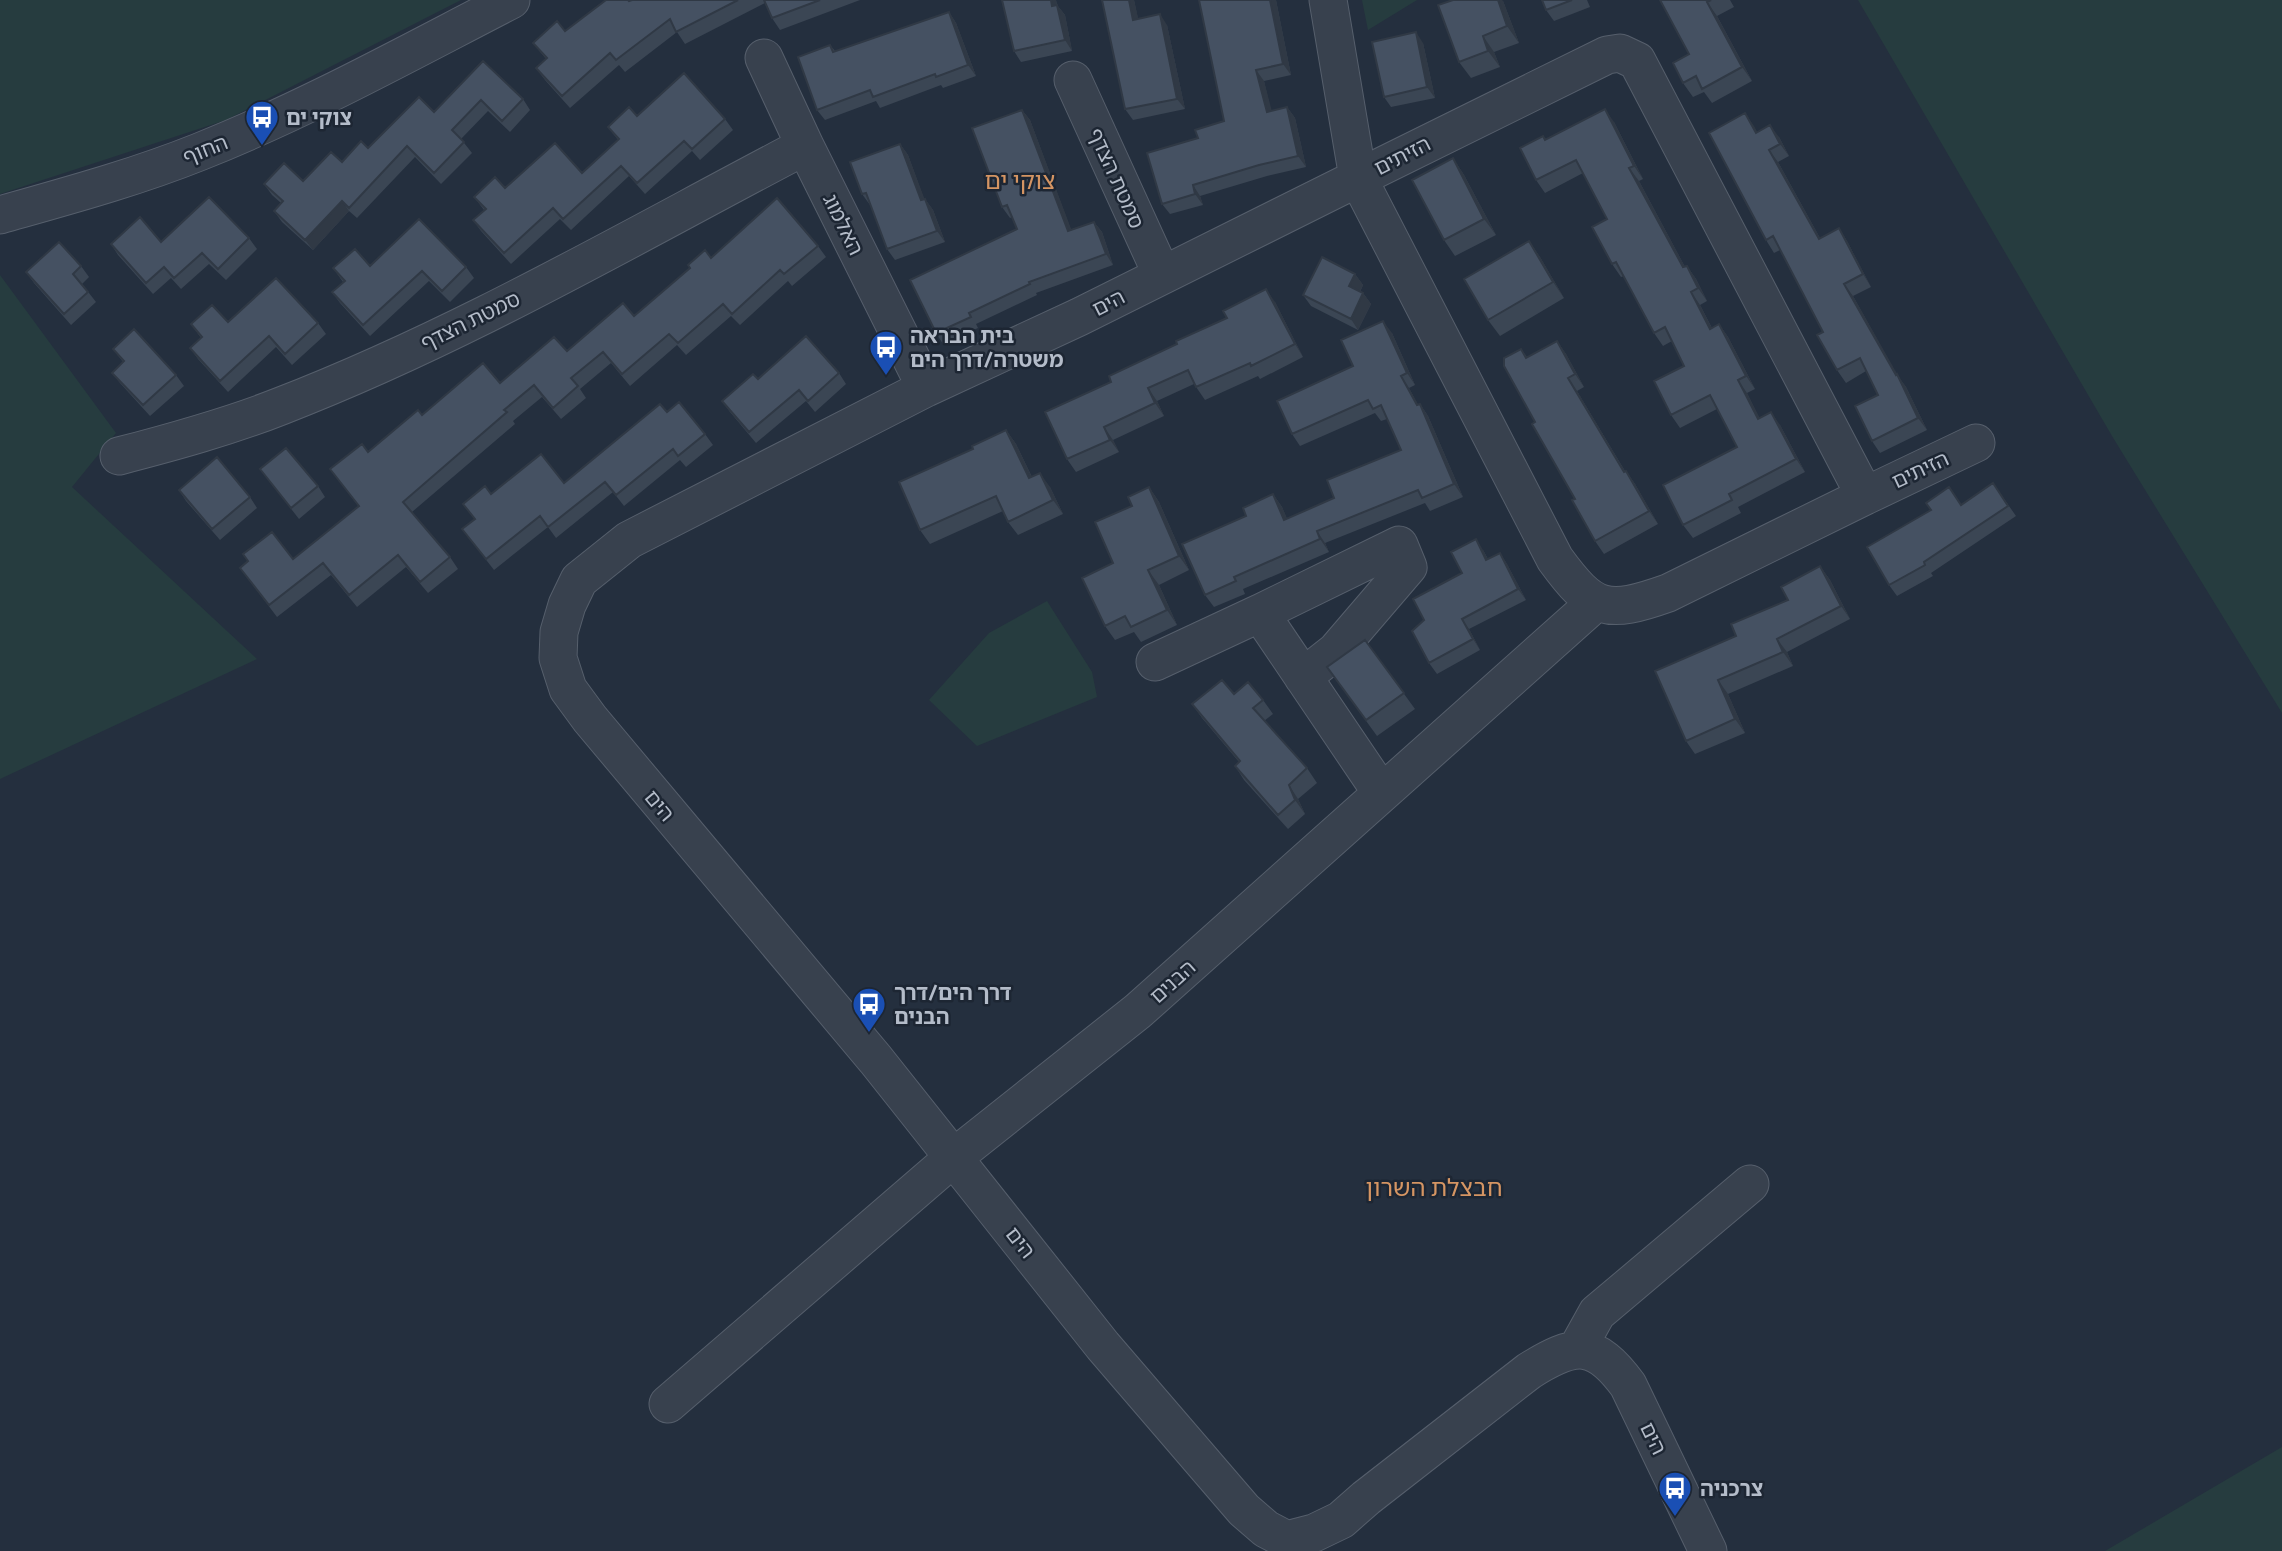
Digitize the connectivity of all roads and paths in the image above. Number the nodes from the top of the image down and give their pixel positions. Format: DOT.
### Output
graph roads {
  1 [pos="511,0"];
  2 [pos="1328,0"];
  3 [pos="764,58"];
  4 [pos="1073,80"];
  5 [pos="805,146"];
  6 [pos="1357,178"];
  7 [pos="0,215"];
  8 [pos="1162,275"];
  9 [pos="926,388"];
  10 [pos="1976,443"];
  11 [pos="119,456"];
  12 [pos="1865,495"];
  13 [pos="1595,603"];
  14 [pos="1260,613"];
  15 [pos="1155,663"];
  16 [pos="1303,677"];
  17 [pos="1381,792"];
  18 [pos="953,1158"];
  19 [pos="1750,1184"];
  20 [pos="1577,1349"];
  21 [pos="668,1404"];
  22 [pos="1284,1545"];
  23 [pos="1708,1551"];
  1 -- 7 [label="street, החוף"];
  2 -- 6 [label="street"];
  3 -- 5 [label="street, האלמוג"];
  4 -- 8 [label="street, סמטת הצדף"];
  5 -- 9 [label="street, האלמוג"];
  5 -- 11 [label="street, סמטת הצדף"];
  6 -- 8 [label="street, הים"];
  6 -- 12 [label="street, הזיתים"];
  6 -- 13 [label="street, הזיתים"];
  8 -- 9 [label="street, הים"];
  9 -- 18 [label="street, הים"];
  10 -- 12 [label="street, הזיתים"];
  12 -- 13 [label="street, הזיתים"];
  13 -- 17 [label="street, הבנים"];
  14 -- 15 [label="street"];
  14 -- 16 [label="street"];
  14 -- 16 [label="street"];
  16 -- 17 [label="street"];
  17 -- 18 [label="street, הבנים"];
  18 -- 21 [label="street, הבנים"];
  18 -- 22 [label="street, הים"];
  19 -- 20 [label="street"];
  20 -- 22 [label="street, הים"];
  20 -- 23 [label="street, הים"];
}
